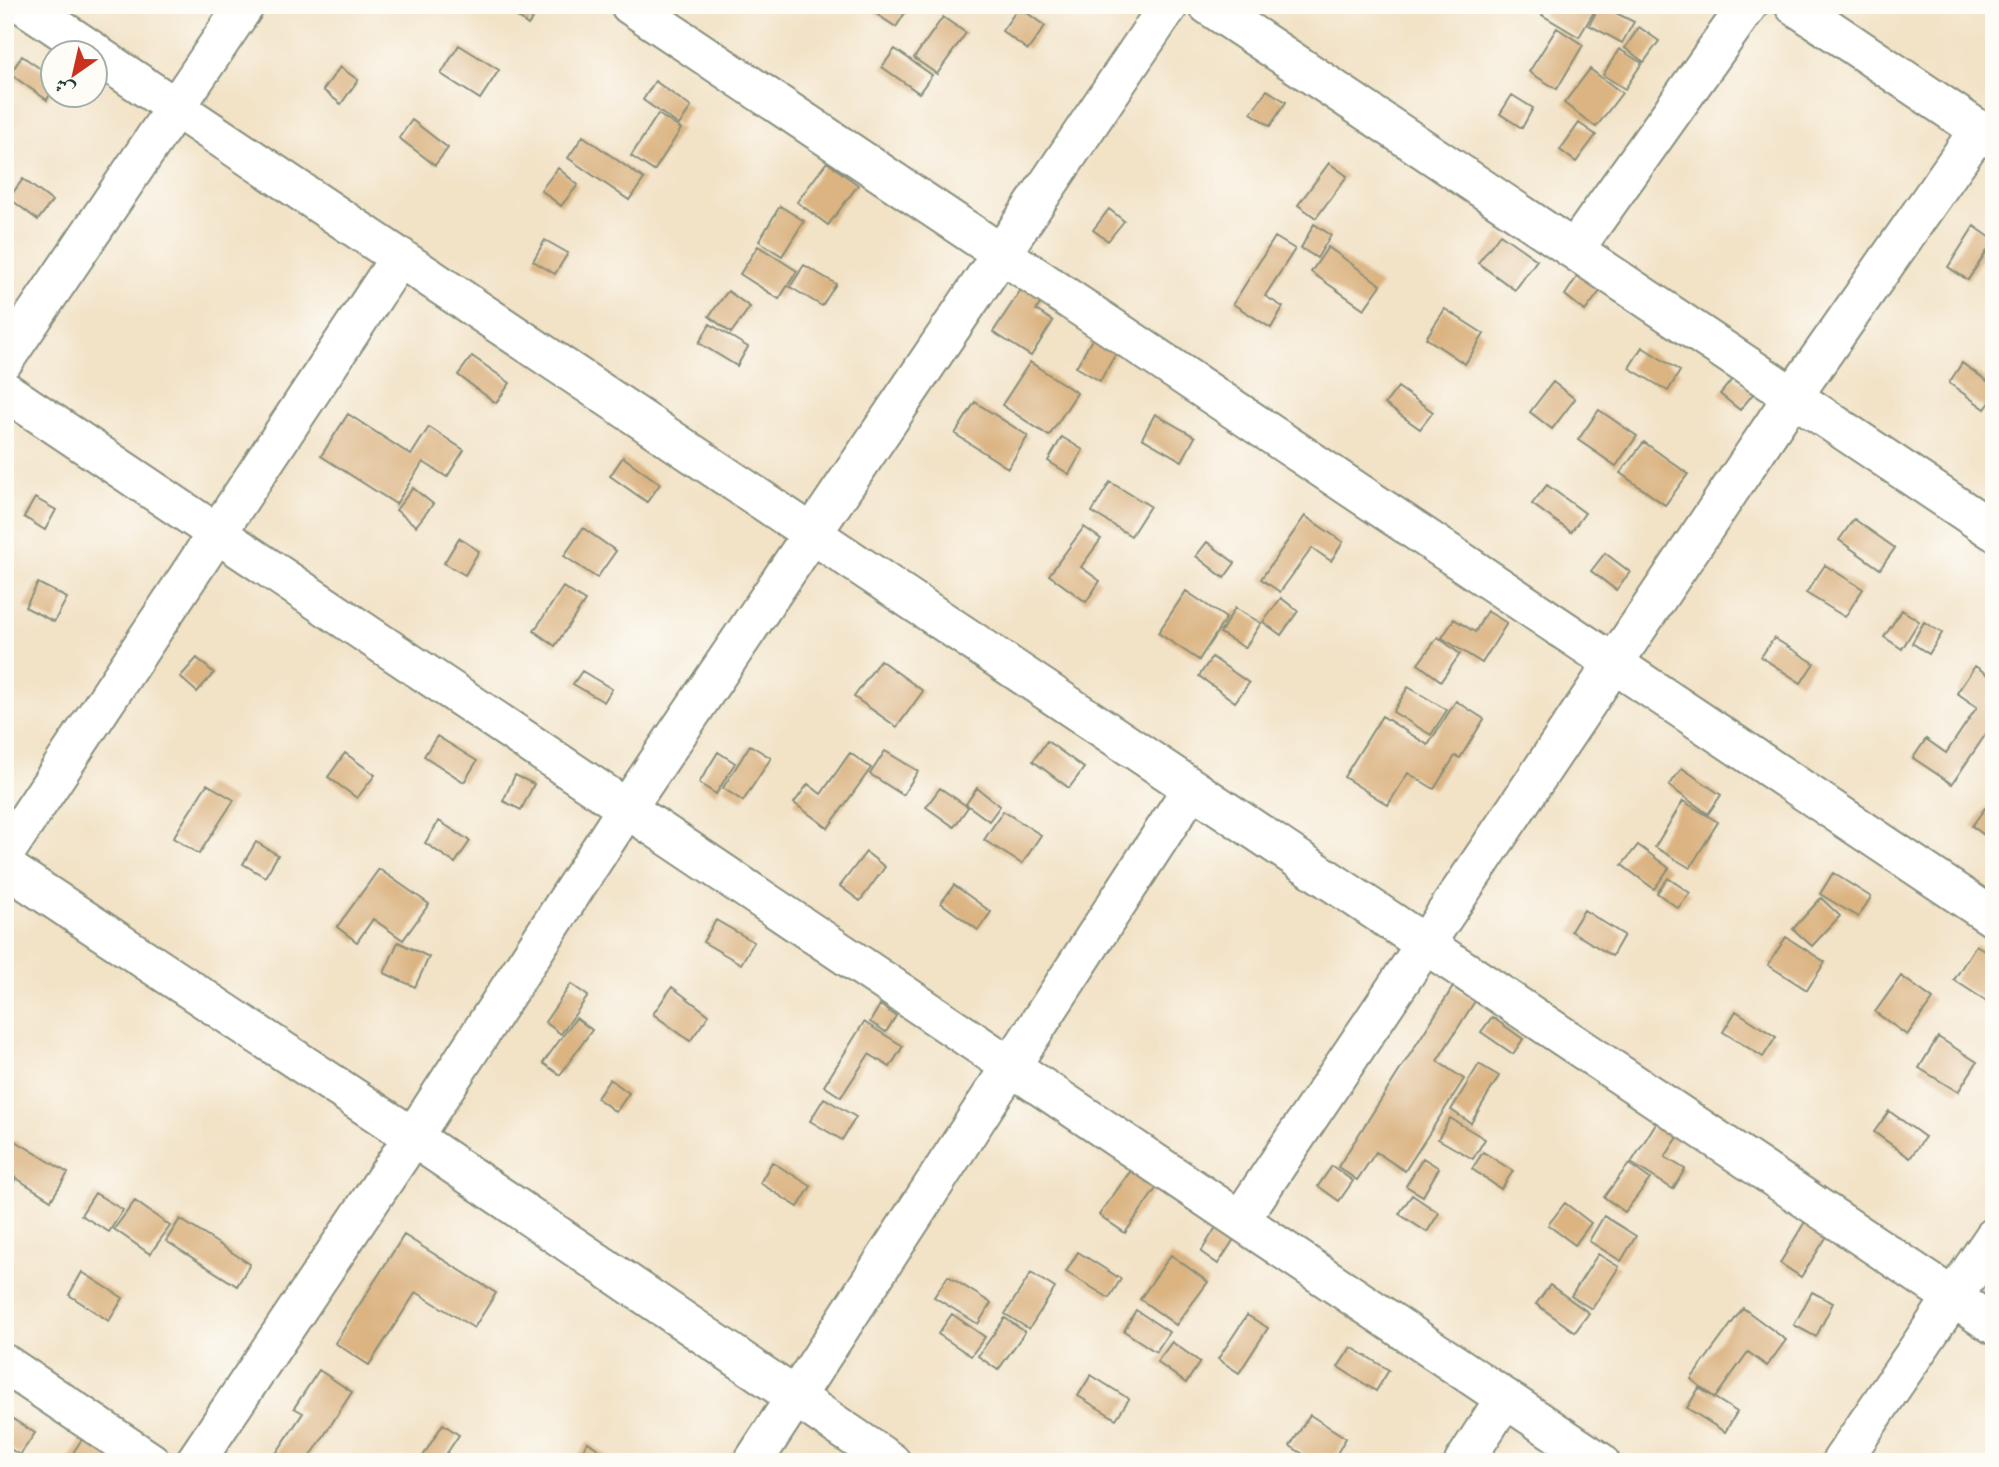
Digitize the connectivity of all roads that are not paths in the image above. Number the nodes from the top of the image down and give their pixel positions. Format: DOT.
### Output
graph roads {
  1 [pos="24,5"];
  2 [pos="245,5"];
  3 [pos="630,5"];
  4 [pos="1169,5"];
  5 [pos="1208,5"];
  6 [pos="1748,5"];
  7 [pos="1794,5"];
  8 [pos="72,38"];
  9 [pos="108,62"];
  10 [pos="176,107"];
  11 [pos="1987,135"];
  12 [pos="1574,250"];
  13 [pos="1001,254"];
  14 [pos="400,257"];
  15 [pos="5,359"];
  16 [pos="5,391"];
  17 [pos="1793,397"];
  18 [pos="1994,531"];
  19 [pos="218,534"];
  20 [pos="813,534"];
  21 [pos="1613,663"];
  22 [pos="1192,788"];
  23 [pos="627,808"];
  24 [pos="5,853"];
  25 [pos="5,867"];
  26 [pos="1994,918"];
  27 [pos="1425,944"];
  28 [pos="1012,1067"];
  29 [pos="413,1137"];
  30 [pos="1240,1220"];
  31 [pos="1994,1237"];
  32 [pos="1953,1298"];
  33 [pos="1994,1325"];
  34 [pos="5,1364"];
  35 [pos="797,1398"];
  36 [pos="1505,1398"];
  37 [pos="151,1462"];
  38 [pos="195,1462"];
  39 [pos="753,1462"];
  40 [pos="891,1462"];
  41 [pos="1464,1462"];
  42 [pos="1600,1462"];
  43 [pos="1841,1462"];
  1 -- 8 [label="street"];
  2 -- 10 [label="street"];
  3 -- 13 [label="street"];
  4 -- 13 [label="street"];
  5 -- 12 [label="street"];
  6 -- 12 [label="street"];
  7 -- 11 [label="street"];
  9 -- 10 [label="street"];
  10 -- 14 [label="street"];
  10 -- 15 [label="street"];
  11 -- 17 [label="street"];
  12 -- 17 [label="street"];
  13 -- 20 [label="street"];
  13 -- 21 [label="street"];
  14 -- 19 [label="street"];
  14 -- 20 [label="street"];
  16 -- 19 [label="street"];
  17 -- 18 [label="street"];
  17 -- 21 [label="street"];
  19 -- 23 [label="street"];
  19 -- 24 [label="street"];
  20 -- 22 [label="street"];
  20 -- 23 [label="street"];
  21 -- 26 [label="street"];
  21 -- 27 [label="street"];
  22 -- 27 [label="street"];
  22 -- 28 [label="street"];
  23 -- 28 [label="street"];
  23 -- 29 [label="street"];
  25 -- 29 [label="street"];
  27 -- 30 [label="street"];
  27 -- 32 [label="street"];
  28 -- 30 [label="street"];
  28 -- 35 [label="street"];
  29 -- 35 [label="street"];
  29 -- 38 [label="street"];
  30 -- 36 [label="street"];
  31 -- 32 [label="street"];
  32 -- 33 [label="street"];
  32 -- 43 [label="street"];
  34 -- 37 [label="street"];
  35 -- 39 [label="street"];
  35 -- 40 [label="street"];
  36 -- 41 [label="street"];
  36 -- 42 [label="street"];
}
